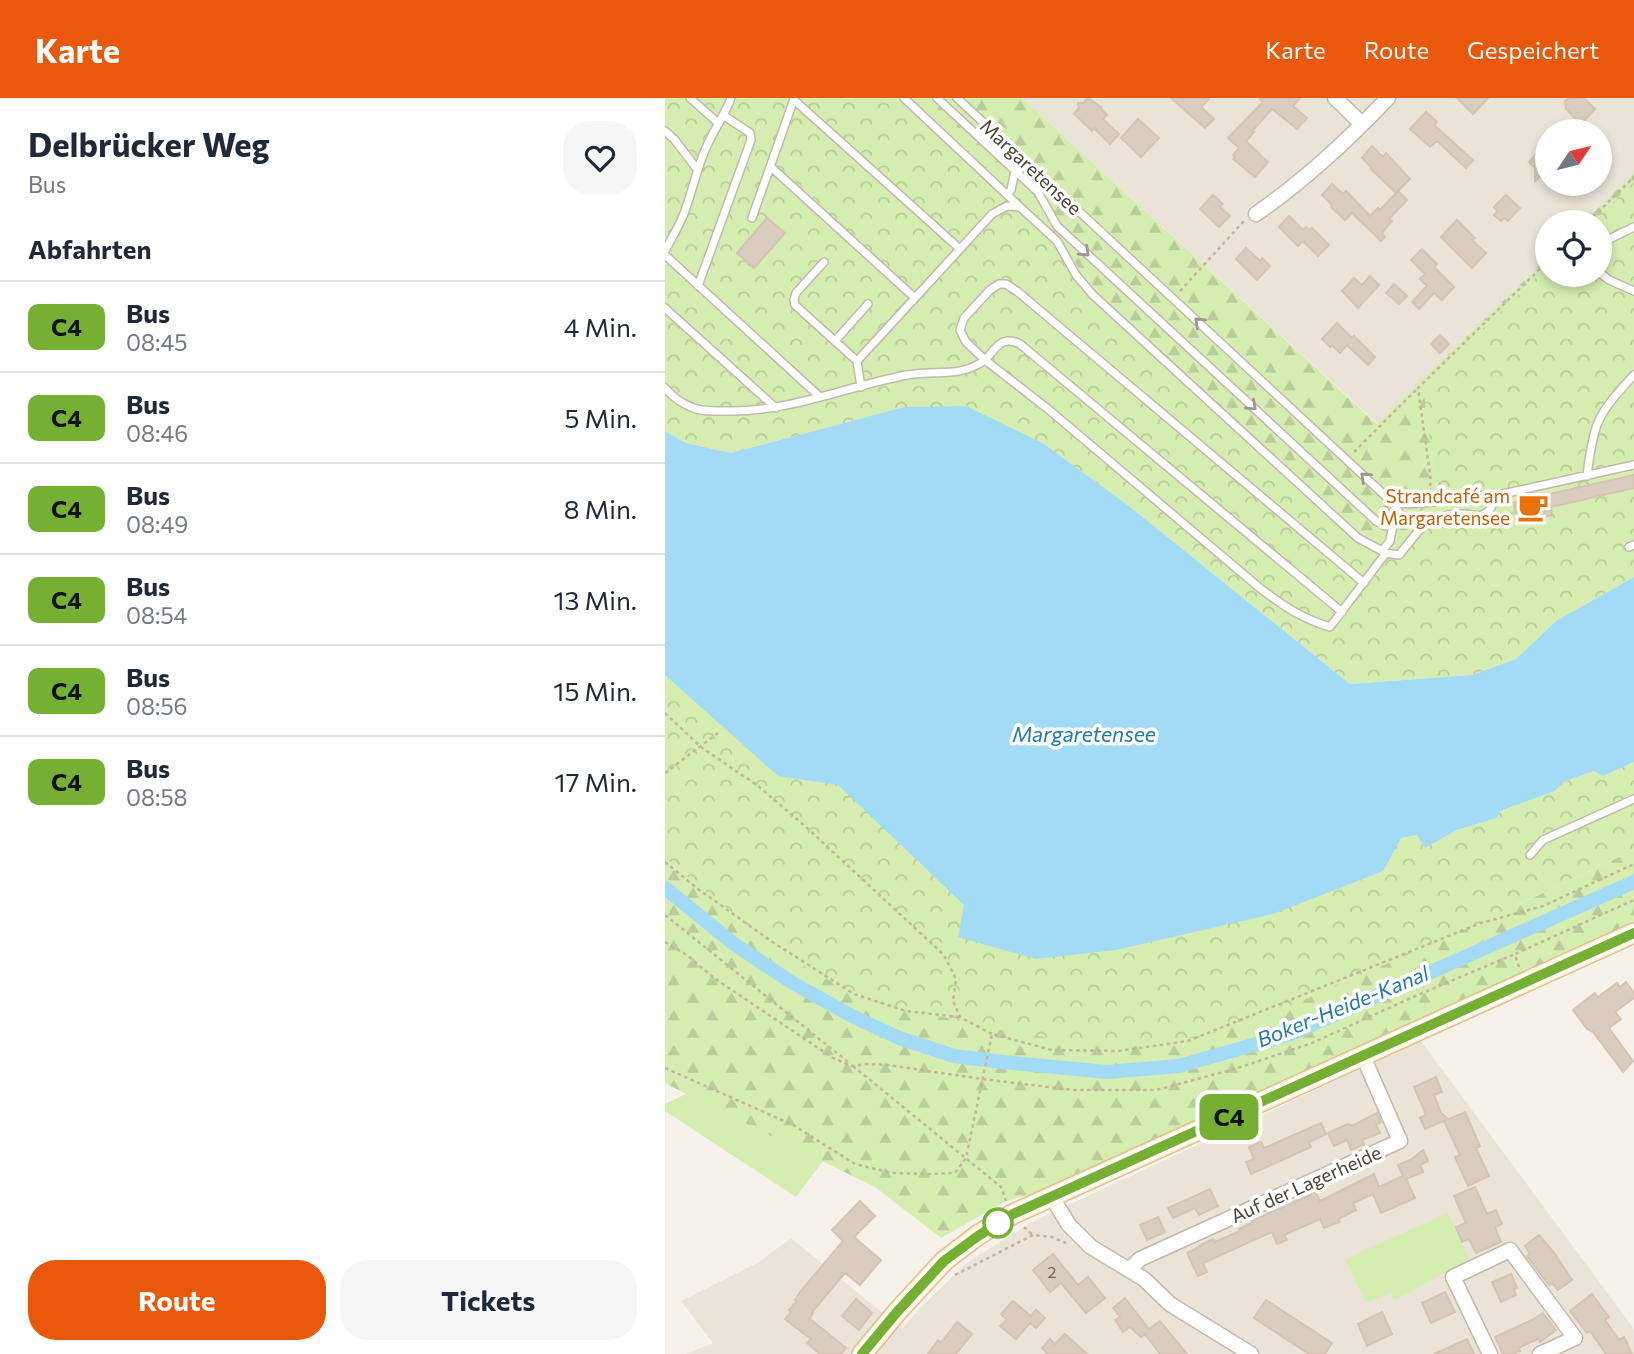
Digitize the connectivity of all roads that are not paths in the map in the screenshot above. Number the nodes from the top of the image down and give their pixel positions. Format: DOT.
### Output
graph roads {
  1 [pos="689,98"];
  2 [pos="731,98"];
  3 [pos="904,98"];
  4 [pos="937,98"];
  5 [pos="957,98"];
  6 [pos="1335,98"];
  7 [pos="1388,98"];
  8 [pos="794,99"];
  9 [pos="723,115"];
  10 [pos="718,123"];
  11 [pos="1362,124"];
  12 [pos="665,131"];
  13 [pos="771,167"];
  14 [pos="697,169"];
  15 [pos="1015,171"];
  16 [pos="1007,195"];
  17 [pos="1020,207"];
  18 [pos="1256,214"];
  19 [pos="752,218"];
  20 [pos="1057,226"];
  21 [pos="1634,227"];
  22 [pos="1612,238"];
  23 [pos="1057,241"];
  24 [pos="960,249"];
  25 [pos="665,253"];
  26 [pos="824,262"];
  27 [pos="1612,281"];
  28 [pos="698,286"];
  29 [pos="1634,290"];
  30 [pos="915,298"];
  31 [pos="867,304"];
  32 [pos="665,308"];
  33 [pos="835,341"];
  34 [pos="985,360"];
  35 [pos="857,361"];
  36 [pos="1634,375"];
  37 [pos="861,387"];
  38 [pos="665,388"];
  39 [pos="820,397"];
  40 [pos="776,408"];
  41 [pos="1634,465"];
  42 [pos="1587,476"];
  43 [pos="1498,495"];
  44 [pos="1393,503"];
  45 [pos="1393,525"];
  46 [pos="1384,552"];
  47 [pos="1364,583"];
  48 [pos="1342,612"];
  49 [pos="1634,799"];
  50 [pos="1530,855"];
  51 [pos="1634,933"];
  52 [pos="1363,1056"];
  53 [pos="1051,1196"];
  54 [pos="1129,1270"];
  55 [pos="862,1354"];
  56 [pos="1251,1354"];
  57 [pos="1490,1354"];
  58 [pos="1540,1354"];
  1 -- 10 [label="lane"];
  2 -- 9 [label="lane"];
  3 -- 16 [label="lane"];
  4 -- 15 [label="lane, Margaretensee"];
  44 -- 5 [label="lane, Margaretensee, one-way"];
  6 -- 11 [label="street"];
  7 -- 11 [label="street"];
  8 -- 13 [label="lane"];
  8 -- 24 [label="lane"];
  9 -- 10 [label="lane"];
  9 -- 28 [label="lane"];
  10 -- 14 [label="lane"];
  11 -- 18 [label="street"];
  12 -- 14 [label="lane"];
  13 -- 19 [label="lane"];
  13 -- 30 [label="lane"];
  14 -- 25 [label="lane"];
  15 -- 16 [label="lane"];
  15 -- 20 [label="lane, Margaretensee"];
  16 -- 17 [label="lane"];
  17 -- 23 [label="lane"];
  17 -- 24 [label="lane"];
  20 -- 23 [label="lane"];
  20 -- 45 [label="lane, Margaretensee, one-way"];
  21 -- 22 [label="lane"];
  23 -- 46 [label="lane"];
  24 -- 30 [label="lane"];
  25 -- 28 [label="lane"];
  26 -- 33 [label="lane"];
  27 -- 29 [label="lane"];
  28 -- 39 [label="lane"];
  30 -- 35 [label="lane"];
  31 -- 33 [label="lane"];
  32 -- 40 [label="lane"];
  33 -- 35 [label="lane"];
  34 -- 37 [label="lane"];
  34 -- 47 [label="lane"];
  34 -- 48 [label="lane"];
  34 -- 48 [label="lane"];
  35 -- 37 [label="lane"];
  36 -- 42 [label="lane"];
  37 -- 39 [label="lane"];
  38 -- 40 [label="lane"];
  39 -- 40 [label="lane"];
  41 -- 42 [label="lane"];
  42 -- 43 [label="lane"];
  43 -- 44 [label="lane"];
  43 -- 46 [label="lane"];
  44 -- 45 [label="lane"];
  45 -- 46 [label="lane"];
  46 -- 47 [label="lane"];
  47 -- 48 [label="lane"];
  49 -- 50 [label="lane"];
  51 -- 52 [label="main road"];
  52 -- 53 [label="main road"];
  52 -- 54 [label="street, Auf der Lagerheide"];
  53 -- 54 [label="street"];
  53 -- 55 [label="main road"];
  54 -- 56 [label="street"];
  57 -- 58 [label="street"];
}
